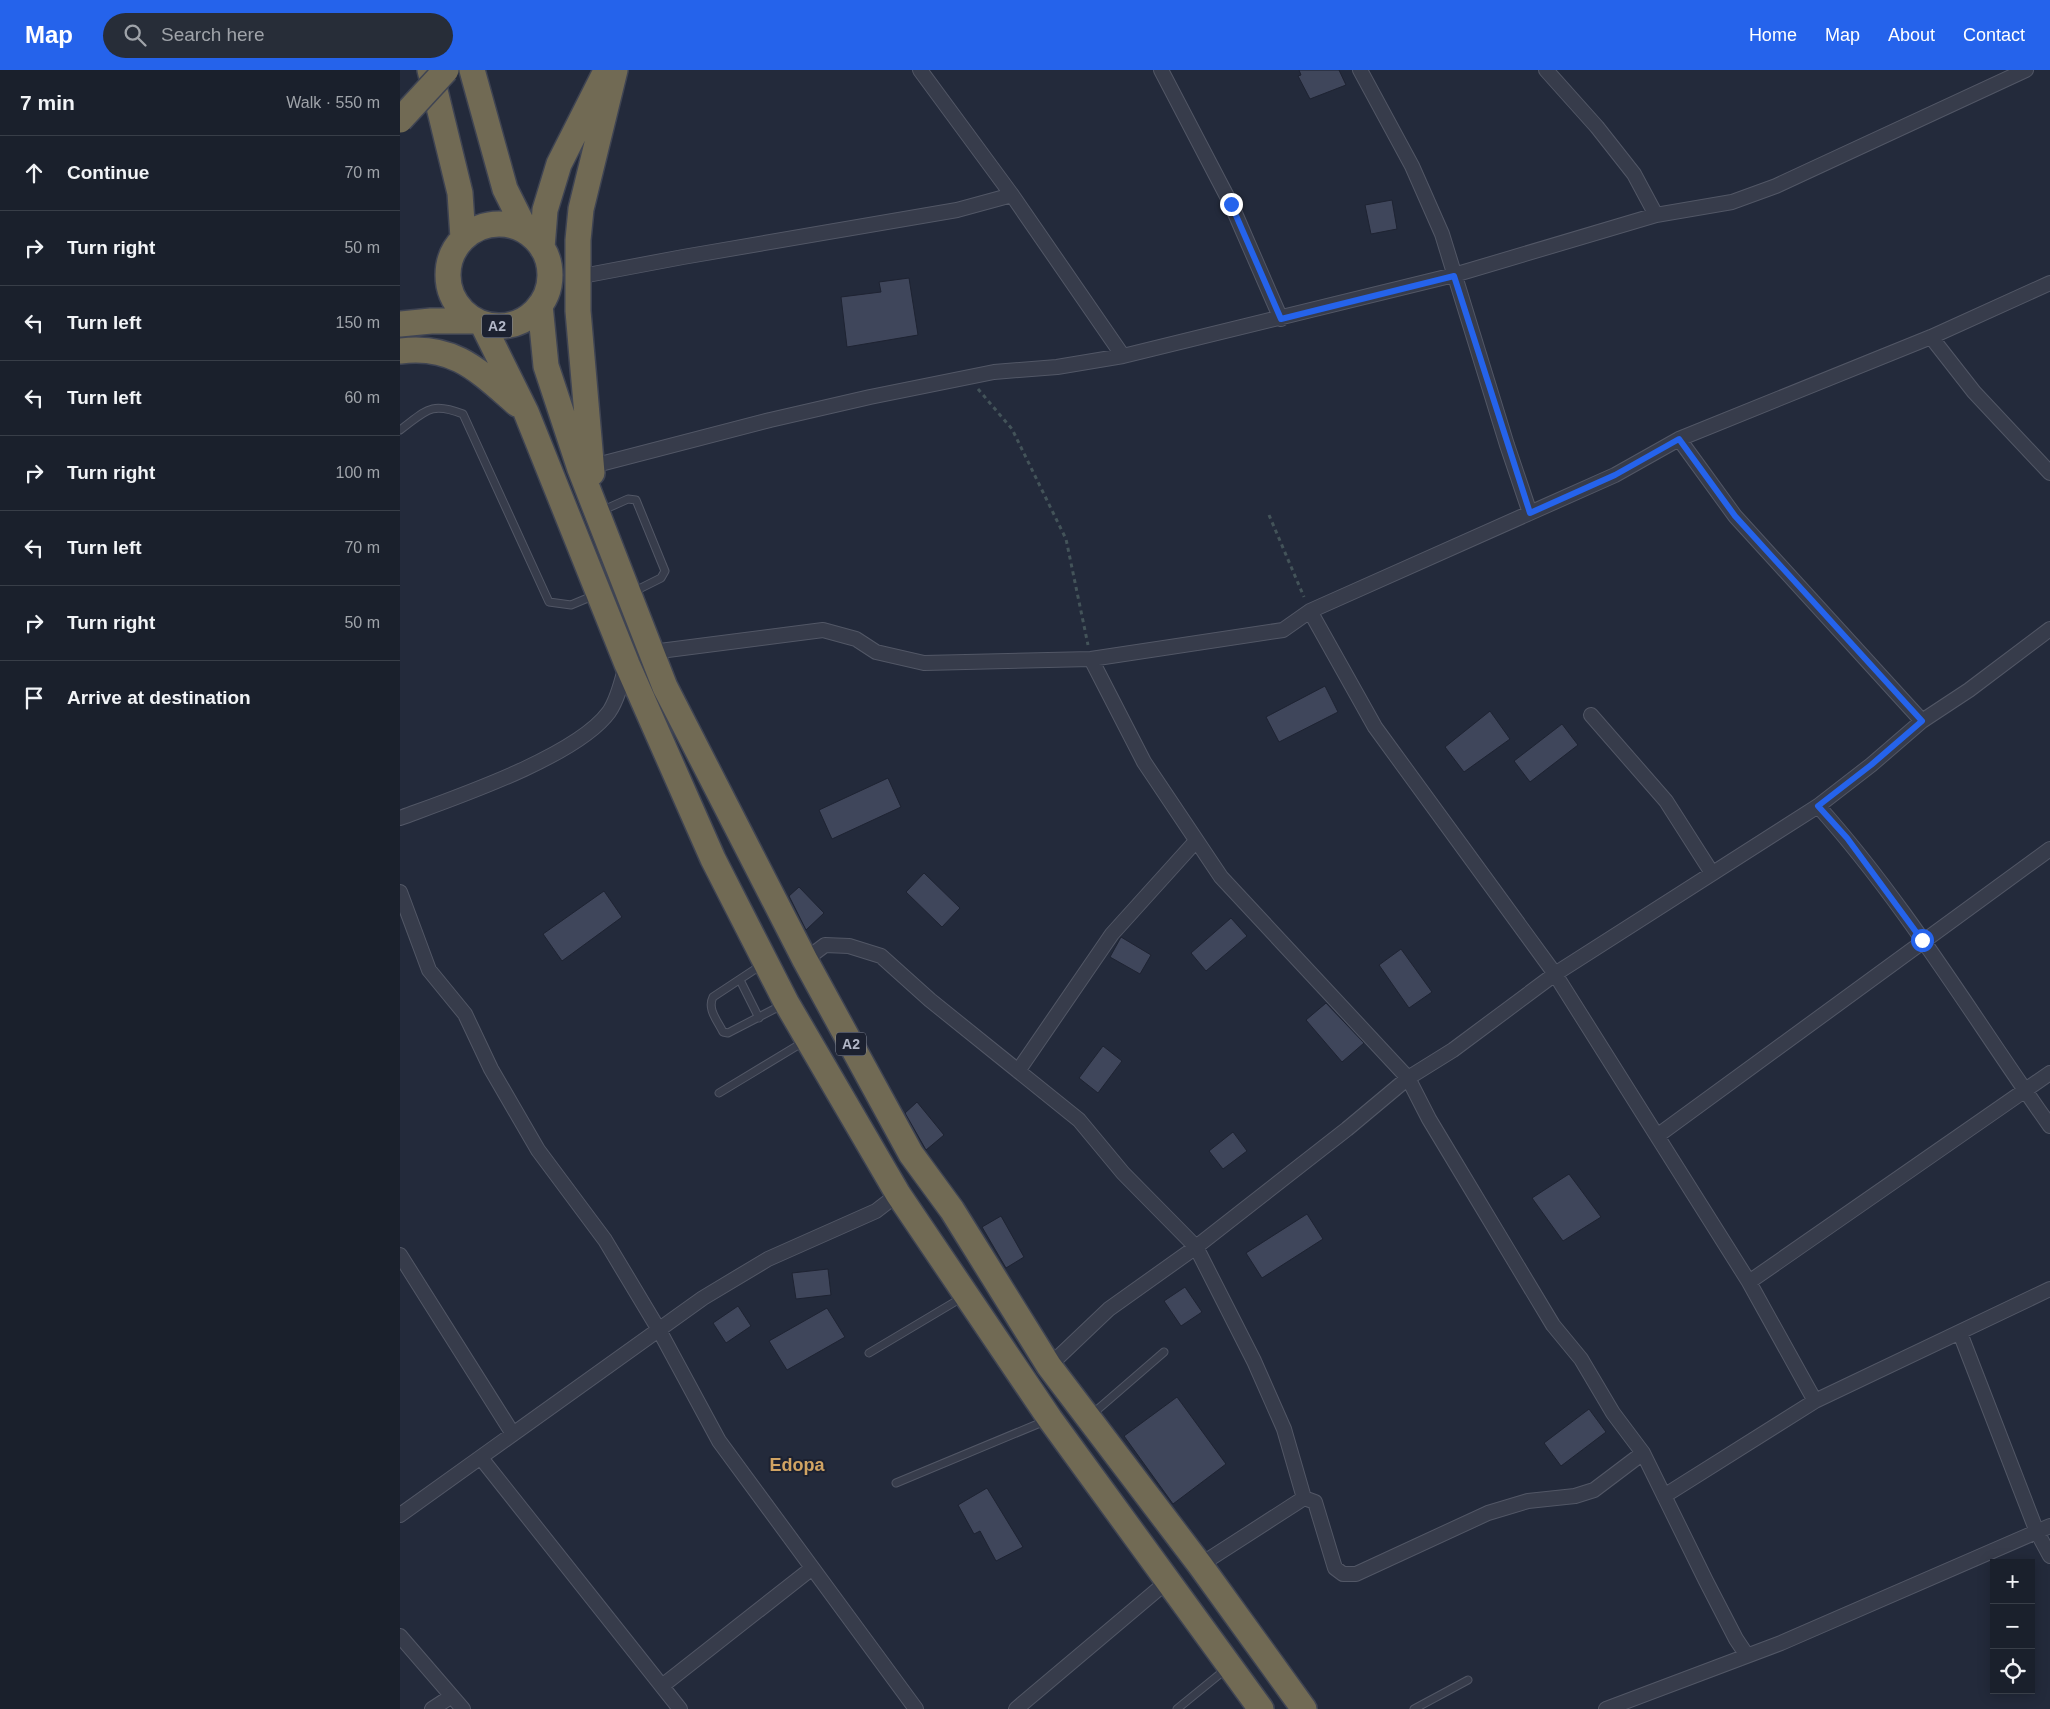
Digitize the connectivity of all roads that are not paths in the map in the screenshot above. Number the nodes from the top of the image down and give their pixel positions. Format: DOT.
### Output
graph roads {
  1 [pos="430,70"];
  2 [pos="446,70"];
  3 [pos="472,70"];
  4 [pos="607,70"];
  5 [pos="615,70"];
  6 [pos="920,70"];
  7 [pos="1161,70"];
  8 [pos="1360,70"];
  9 [pos="1546,70"];
  10 [pos="2026,70"];
  11 [pos="400,120"];
  12 [pos="1012,195"];
  13 [pos="1656,215"];
  14 [pos="463,238"];
  15 [pos="534,240"];
  16 [pos="1454,276"];
  17 [pos="577,277"];
  18 [pos="2050,283"];
  19 [pos="540,305"];
  20 [pos="1281,319"];
  21 [pos="479,322"];
  22 [pos="400,324"];
  23 [pos="1931,337"];
  24 [pos="400,351"];
  25 [pos="1123,356"];
  26 [pos="526,412"];
  27 [pos="400,430"];
  28 [pos="1679,439"];
  29 [pos="585,468"];
  30 [pos="2050,473"];
  31 [pos="596,509"];
  32 [pos="1530,513"];
  33 [pos="598,593"];
  34 [pos="629,594"];
  35 [pos="1310,611"];
  36 [pos="2050,629"];
  37 [pos="652,652"];
  38 [pos="1091,659"];
  39 [pos="626,664"];
  40 [pos="1591,715"];
  41 [pos="1922,721"];
  42 [pos="1818,806"];
  43 [pos="400,818"];
  44 [pos="1196,841"];
  45 [pos="2050,849"];
  46 [pos="1712,872"];
  47 [pos="400,892"];
  48 [pos="1922,940"];
  49 [pos="805,960"];
  50 [pos="766,963"];
  51 [pos="1555,974"];
  52 [pos="740,980"];
  53 [pos="786,1002"];
  54 [pos="759,1018"];
  55 [pos="807,1040"];
  56 [pos="1018,1071"];
  57 [pos="2050,1073"];
  58 [pos="1408,1078"];
  59 [pos="2024,1089"];
  60 [pos="719,1093"];
  61 [pos="2050,1126"];
  62 [pos="1657,1136"];
  63 [pos="898,1194"];
  64 [pos="1196,1247"];
  65 [pos="400,1255"];
  66 [pos="1749,1282"];
  67 [pos="2050,1289"];
  68 [pos="967,1294"];
  69 [pos="659,1330"];
  70 [pos="1960,1333"];
  71 [pos="1164,1352"];
  72 [pos="869,1353"];
  73 [pos="1049,1366"];
  74 [pos="1815,1401"];
  75 [pos="1088,1417"];
  76 [pos="1050,1419"];
  77 [pos="513,1434"];
  78 [pos="1643,1453"];
  79 [pos="481,1458"];
  80 [pos="896,1483"];
  81 [pos="1664,1496"];
  82 [pos="1304,1498"];
  83 [pos="400,1515"];
  84 [pos="2044,1529"];
  85 [pos="2050,1556"];
  86 [pos="1200,1565"];
  87 [pos="811,1568"];
  88 [pos="1169,1580"];
  89 [pos="400,1636"];
  90 [pos="1746,1654"];
  91 [pos="1230,1665"];
  92 [pos="1468,1680"];
  93 [pos="662,1686"];
  94 [pos="452,1696"];
  95 [pos="432,1709"];
  96 [pos="462,1709"];
  97 [pos="680,1709"];
  98 [pos="916,1709"];
  99 [pos="1016,1709"];
  100 [pos="1177,1709"];
  101 [pos="1261,1709"];
  102 [pos="1304,1709"];
  103 [pos="1414,1709"];
  104 [pos="1606,1709"];
  1 -- 14 [label="highway"];
  2 -- 11 [label="highway, bridge"];
  3 -- 15 [label="highway"];
  4 -- 15 [label="highway"];
  5 -- 17 [label="highway"];
  6 -- 12 [label="street"];
  7 -- 20 [label="street"];
  8 -- 16 [label="street"];
  9 -- 13 [label="street"];
  10 -- 13 [label="street"];
  12 -- 17 [label="street"];
  12 -- 25 [label="street"];
  13 -- 16 [label="street"];
  14 -- 15 [label="highway"];
  14 -- 21 [label="highway, A2"];
  15 -- 19 [label="highway"];
  16 -- 20 [label="street"];
  16 -- 32 [label="street"];
  17 -- 29 [label="highway"];
  18 -- 23 [label="street"];
  19 -- 21 [label="highway, A2"];
  19 -- 29 [label="highway"];
  20 -- 25 [label="street"];
  21 -- 22 [label="highway"];
  21 -- 26 [label="highway, A2"];
  23 -- 28 [label="street"];
  23 -- 30 [label="street"];
  24 -- 26 [label="highway"];
  25 -- 29 [label="street"];
  26 -- 33 [label="highway, A2"];
  27 -- 33 [label="lane"];
  28 -- 32 [label="street"];
  28 -- 41 [label="street"];
  29 -- 31 [label="highway"];
  31 -- 34 [label="highway, A2"];
  31 -- 34 [label="lane"];
  32 -- 35 [label="street"];
  33 -- 39 [label="highway, A2"];
  34 -- 37 [label="highway, A2"];
  35 -- 38 [label="street"];
  35 -- 51 [label="street"];
  36 -- 41 [label="street"];
  37 -- 38 [label="street"];
  37 -- 49 [label="highway, A2"];
  38 -- 44 [label="street"];
  39 -- 43 [label="street"];
  39 -- 50 [label="highway, A2"];
  40 -- 46 [label="street"];
  41 -- 42 [label="street"];
  42 -- 46 [label="street"];
  42 -- 48 [label="street"];
  44 -- 56 [label="street"];
  44 -- 58 [label="street"];
  45 -- 48 [label="street"];
  46 -- 51 [label="street"];
  47 -- 69 [label="street"];
  48 -- 59 [label="street"];
  48 -- 62 [label="street"];
  49 -- 56 [label="street"];
  49 -- 73 [label="highway, A2"];
  50 -- 52 [label="lane"];
  50 -- 53 [label="highway, A2"];
  51 -- 58 [label="street"];
  51 -- 62 [label="street"];
  52 -- 54 [label="lane"];
  52 -- 54 [label="lane"];
  53 -- 54 [label="lane"];
  53 -- 55 [label="highway, A2"];
  55 -- 60 [label="lane"];
  55 -- 63 [label="highway, A2"];
  56 -- 64 [label="street"];
  57 -- 59 [label="street"];
  58 -- 64 [label="street"];
  58 -- 78 [label="street"];
  59 -- 61 [label="street"];
  59 -- 66 [label="street"];
  62 -- 66 [label="street"];
  63 -- 68 [label="highway, A2"];
  63 -- 69 [label="street"];
  64 -- 73 [label="street"];
  64 -- 82 [label="street"];
  65 -- 77 [label="street"];
  66 -- 74 [label="street"];
  67 -- 70 [label="street"];
  68 -- 72 [label="lane"];
  68 -- 76 [label="highway, A2"];
  69 -- 77 [label="street"];
  69 -- 87 [label="street"];
  70 -- 74 [label="street"];
  70 -- 84 [label="street"];
  71 -- 75 [label="lane"];
  73 -- 75 [label="highway, A2"];
  74 -- 81 [label="street"];
  75 -- 86 [label="highway, A2"];
  76 -- 80 [label="lane"];
  76 -- 88 [label="highway, A2"];
  77 -- 79 [label="street"];
  78 -- 81 [label="street"];
  78 -- 82 [label="street"];
  79 -- 83 [label="street"];
  79 -- 93 [label="street"];
  81 -- 90 [label="street"];
  82 -- 86 [label="street"];
  84 -- 85 [label="street"];
  84 -- 90 [label="street"];
  86 -- 102 [label="highway, A2"];
  87 -- 93 [label="street"];
  87 -- 98 [label="street"];
  88 -- 91 [label="highway, A2"];
  88 -- 99 [label="street"];
  89 -- 94 [label="street"];
  90 -- 104 [label="street"];
  91 -- 100 [label="lane"];
  91 -- 101 [label="highway, A2"];
  92 -- 103 [label="lane"];
  93 -- 97 [label="street"];
  94 -- 95 [label="street"];
  94 -- 96 [label="street"];
}
